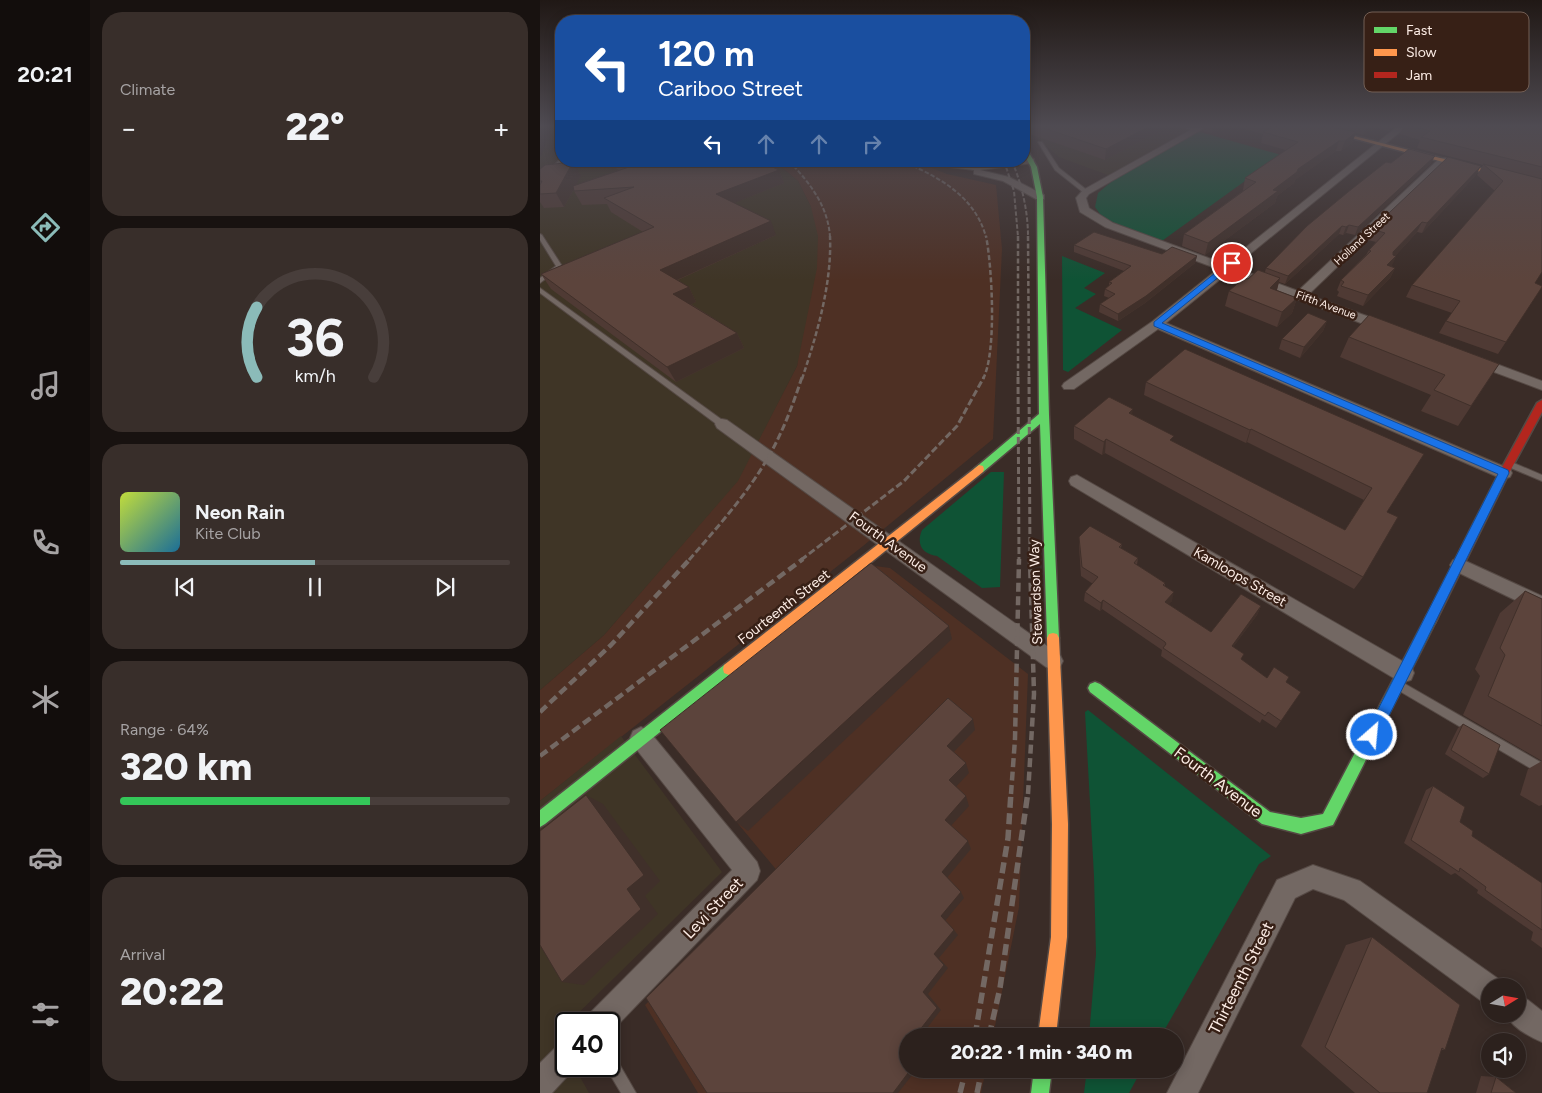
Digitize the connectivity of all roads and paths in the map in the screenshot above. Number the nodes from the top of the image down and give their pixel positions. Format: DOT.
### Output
graph roads {
  1 [pos="1002,178"];
  2 [pos="1037,178"];
  3 [pos="1068,178"];
  4 [pos="1111,178"];
  5 [pos="1338,178"];
  6 [pos="1425,178"];
  7 [pos="1512,178"];
  8 [pos="1542,186"];
  9 [pos="1086,192"];
  10 [pos="1040,197"];
  11 [pos="540,236"];
  12 [pos="1226,268"];
  13 [pos="540,281"];
  14 [pos="540,290"];
  15 [pos="1300,296"];
  16 [pos="1157,324"];
  17 [pos="1400,333"];
  18 [pos="1463,356"];
  19 [pos="1069,386"];
  20 [pos="1542,386"];
  21 [pos="1542,403"];
  22 [pos="1044,415"];
  23 [pos="722,424"];
  24 [pos="1506,469"];
  25 [pos="1542,478"];
  26 [pos="1077,481"];
  27 [pos="890,542"];
  28 [pos="1459,565"];
  29 [pos="1542,605"];
  30 [pos="1053,661"];
  31 [pos="1401,679"];
  32 [pos="1095,688"];
  33 [pos="641,738"];
  34 [pos="1542,769"];
  35 [pos="540,819"];
  36 [pos="1481,984"];
  37 [pos="611,1012"];
  38 [pos="1526,1016"];
  39 [pos="1048,1028"];
  40 [pos="1542,1028"];
  41 [pos="555,1069"];
  42 [pos="619,1077"];
  43 [pos="1042,1078"];
  44 [pos="540,1084"];
  45 [pos="629,1093"];
  46 [pos="1040,1093"];
  47 [pos="1182,1093"];
  1 -- 10 [label="street"];
  2 -- 10 [label="street, Stewardson Way"];
  3 -- 9 [label="lane"];
  4 -- 9 [label="street"];
  5 -- 12 [label="street"];
  6 -- 15 [label="street, Holland Street"];
  7 -- 8 [label="street"];
  9 -- 12 [label="street, Fifth Avenue"];
  10 -- 22 [label="street, Stewardson Way"];
  11 -- 13 [label="lane"];
  12 -- 15 [label="street, Fifth Avenue"];
  12 -- 16 [label="street"];
  14 -- 23 [label="lane"];
  15 -- 17 [label="street, Fifth Avenue"];
  16 -- 19 [label="street"];
  16 -- 24 [label="street"];
  18 -- 20 [label="street"];
  21 -- 24 [label="street"];
  22 -- 27 [label="street, Fourteenth Street"];
  22 -- 30 [label="street, Stewardson Way"];
  23 -- 27 [label="street, Fourth Avenue"];
  24 -- 25 [label="lane"];
  24 -- 28 [label="street"];
  26 -- 31 [label="street, Kamloops Street"];
  27 -- 30 [label="street, Fourth Avenue"];
  27 -- 33 [label="street, Fourteenth Street"];
  28 -- 29 [label="street"];
  28 -- 31 [label="street"];
  30 -- 39 [label="street, Stewardson Way"];
  31 -- 32 [label="street, Fourth Avenue"];
  31 -- 34 [label="lane"];
  33 -- 35 [label="street, Fourteenth Street"];
  33 -- 37 [label="street, Levi Street"];
  36 -- 47 [label="street, Thirteenth Street"];
  38 -- 40 [label="street"];
  41 -- 44 [label="street"];
  42 -- 45 [label="lane"];
  43 -- 46 [label="street"];
}
